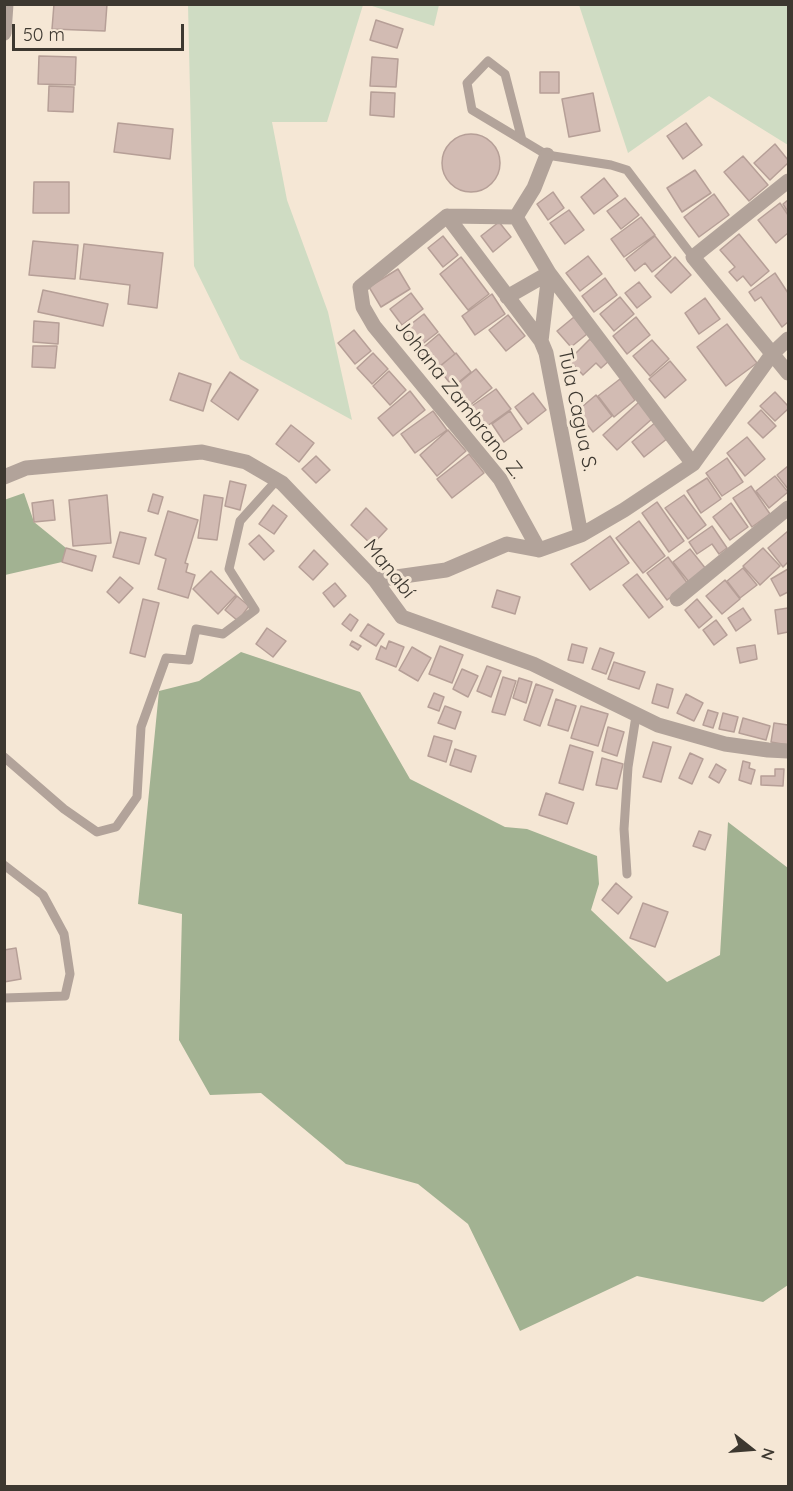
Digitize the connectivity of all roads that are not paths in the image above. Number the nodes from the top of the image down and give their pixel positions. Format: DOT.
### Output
graph roads {
  1 [pos="6,4"];
  2 [pos="4,33"];
  3 [pos="522,140"];
  4 [pos="547,155"];
  5 [pos="789,182"];
  6 [pos="447,216"];
  7 [pos="516,217"];
  8 [pos="693,257"];
  9 [pos="549,273"];
  10 [pos="507,297"];
  11 [pos="789,339"];
  12 [pos="541,341"];
  13 [pos="772,354"];
  14 [pos="789,373"];
  15 [pos="693,464"];
  16 [pos="4,477"];
  17 [pos="276,481"];
  18 [pos="789,508"];
  19 [pos="581,535"];
  20 [pos="539,549"];
  21 [pos="375,580"];
  22 [pos="677,599"];
  23 [pos="636,716"];
  24 [pos="789,751"];
  25 [pos="4,757"];
  26 [pos="4,865"];
  27 [pos="627,874"];
  28 [pos="4,998"];
  1 -- 2 [label="street"];
  3 -- 3 [label="lane"];
  3 -- 4 [label="lane"];
  4 -- 7 [label="street"];
  4 -- 8 [label="lane"];
  5 -- 8 [label="street"];
  6 -- 7 [label="street"];
  6 -- 10 [label="street, Tula Cagua S."];
  6 -- 20 [label="street, Johana Zambrano Z."];
  7 -- 9 [label="street"];
  8 -- 13 [label="street"];
  9 -- 10 [label="street"];
  9 -- 12 [label="street"];
  9 -- 15 [label="street"];
  10 -- 12 [label="street, Tula Cagua S."];
  11 -- 13 [label="street"];
  12 -- 19 [label="street, Tula Cagua S."];
  13 -- 14 [label="street"];
  13 -- 15 [label="street"];
  15 -- 19 [label="street"];
  16 -- 17 [label="street, Manabí"];
  17 -- 21 [label="street, Manabí"];
  17 -- 25 [label="lane"];
  18 -- 22 [label="street"];
  19 -- 20 [label="street"];
  20 -- 21 [label="street"];
  21 -- 23 [label="street, Manabí"];
  23 -- 24 [label="street, Manabí"];
  23 -- 27 [label="lane"];
  26 -- 28 [label="lane"];
}
